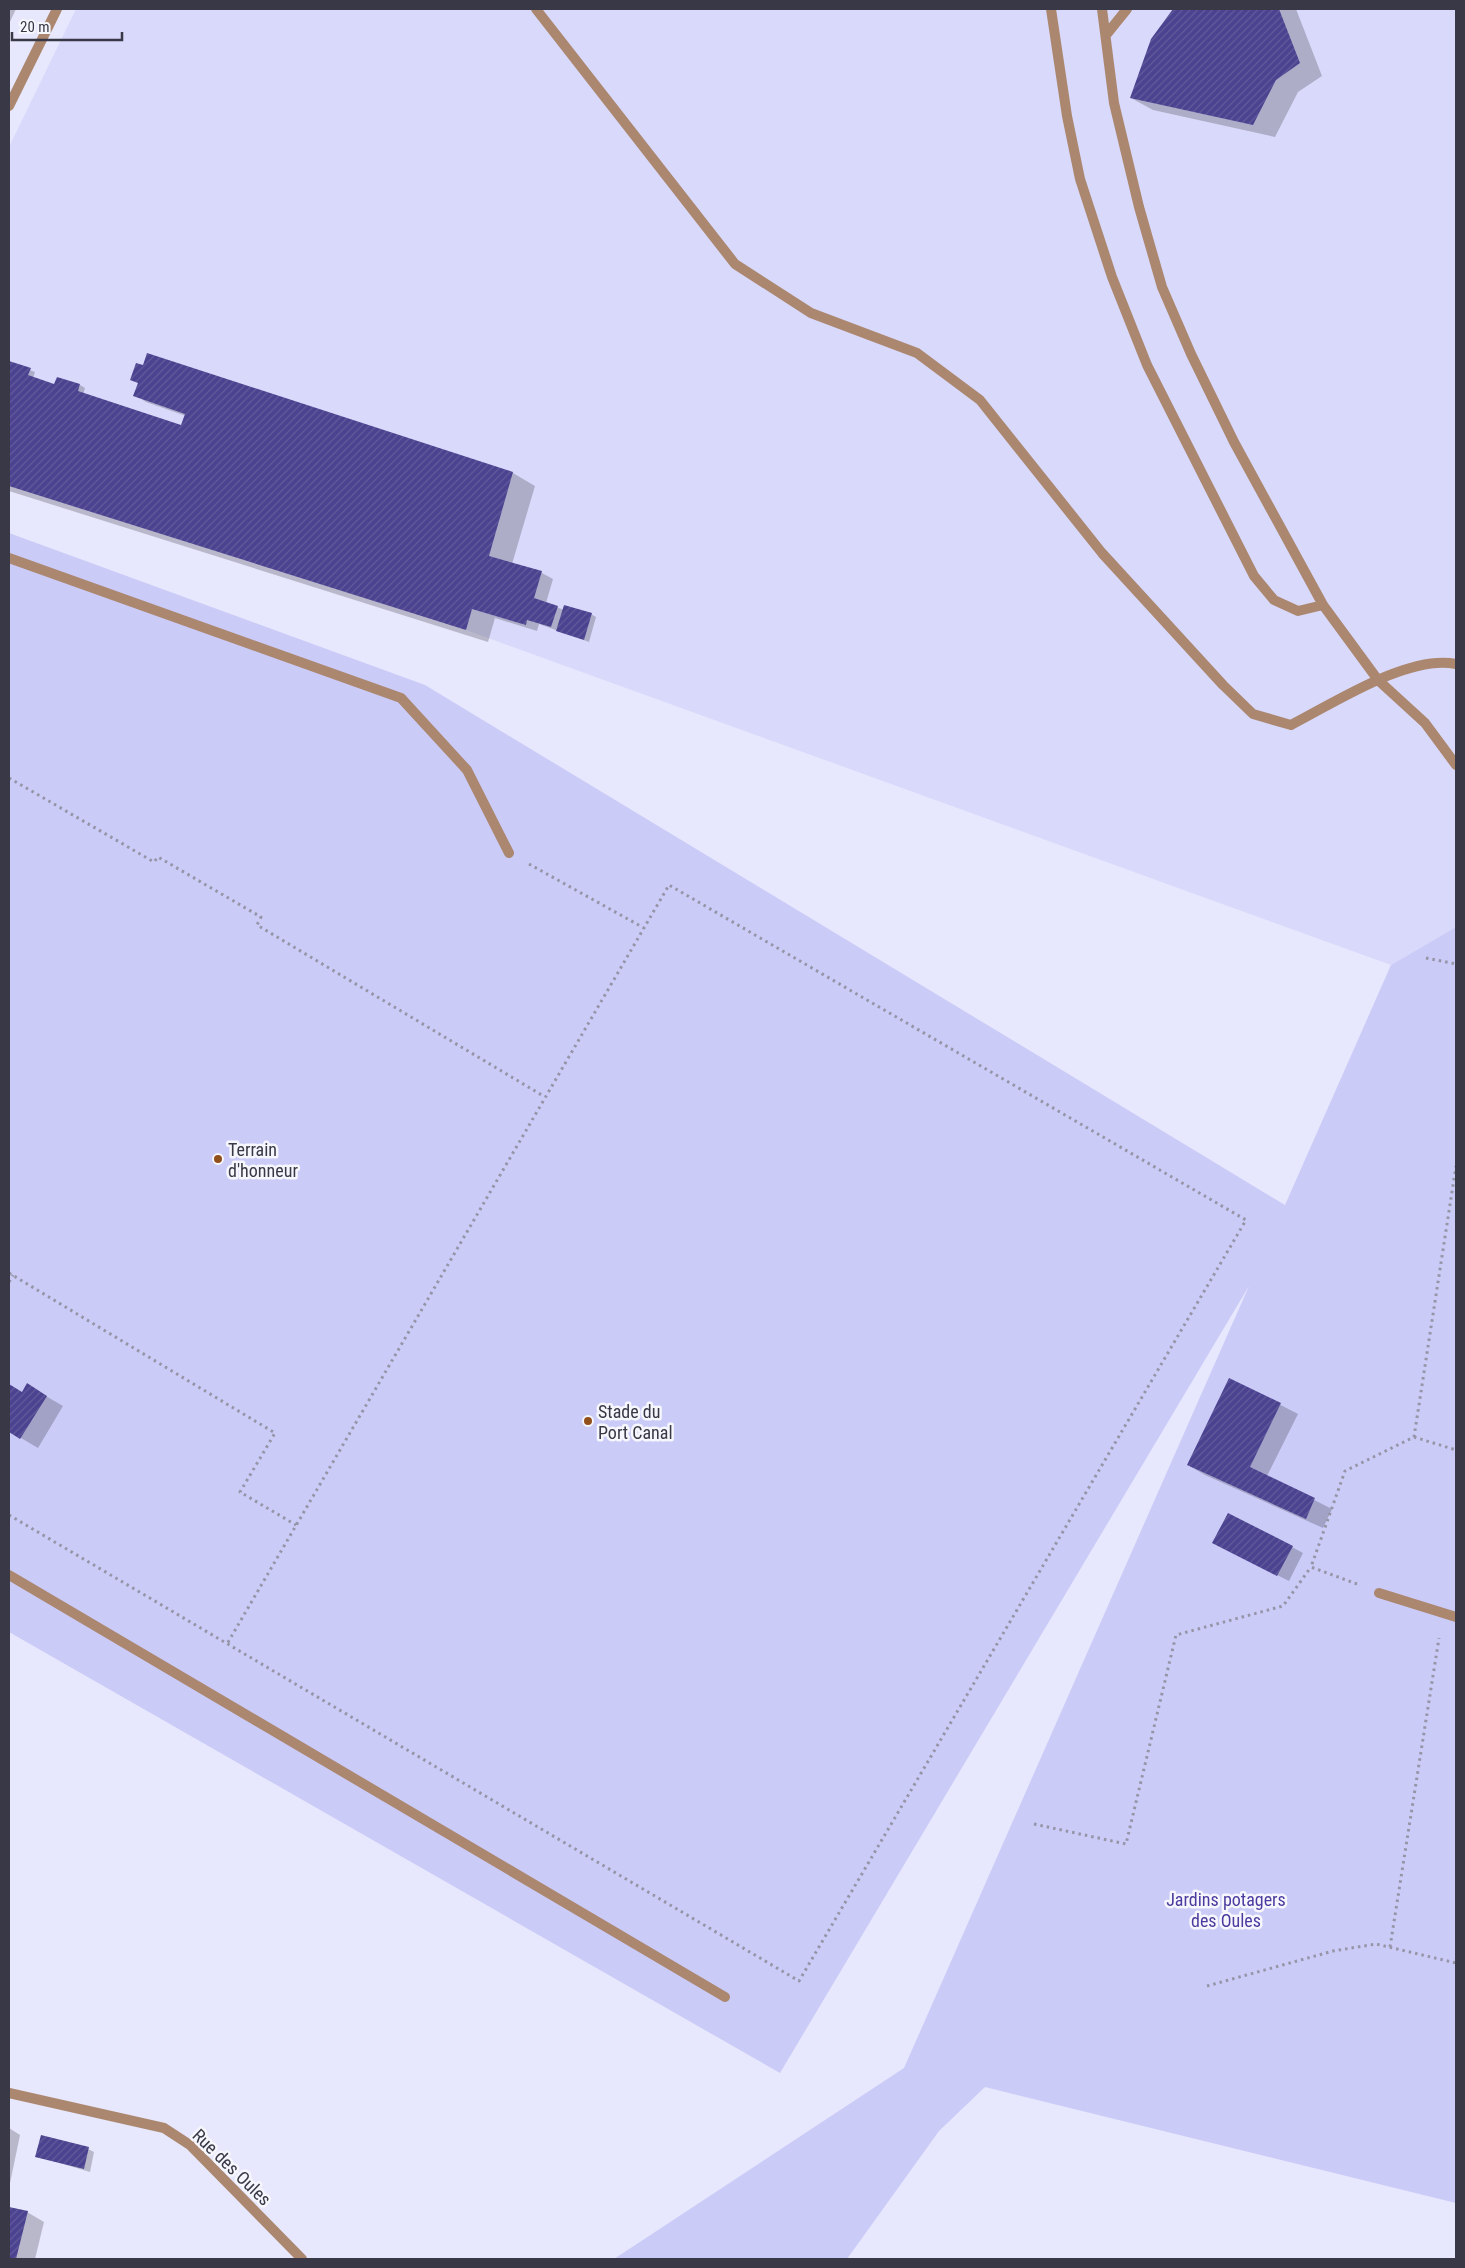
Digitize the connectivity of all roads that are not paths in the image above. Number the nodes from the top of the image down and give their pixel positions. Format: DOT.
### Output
graph roads {
  1 [pos="57,9"];
  2 [pos="536,9"];
  3 [pos="1051,9"];
  4 [pos="1102,9"];
  5 [pos="1126,9"];
  6 [pos="1106,34"];
  7 [pos="9,106"];
  8 [pos="9,558"];
  9 [pos="1323,604"];
  10 [pos="1456,664"];
  11 [pos="1378,680"];
  12 [pos="1456,765"];
  13 [pos="509,852"];
  14 [pos="9,1575"];
  15 [pos="1379,1593"];
  16 [pos="1456,1617"];
  17 [pos="725,1997"];
  18 [pos="9,2094"];
  19 [pos="302,2259"];
  1 -- 7 [label="street"];
  2 -- 11 [label="street"];
  3 -- 9 [label="street"];
  4 -- 6 [label="street"];
  5 -- 6 [label="street"];
  6 -- 9 [label="street"];
  8 -- 13 [label="street"];
  9 -- 11 [label="street"];
  10 -- 11 [label="street"];
  11 -- 12 [label="street"];
  14 -- 17 [label="street"];
  15 -- 16 [label="street"];
  18 -- 19 [label="street, Rue des Oules"];
}
